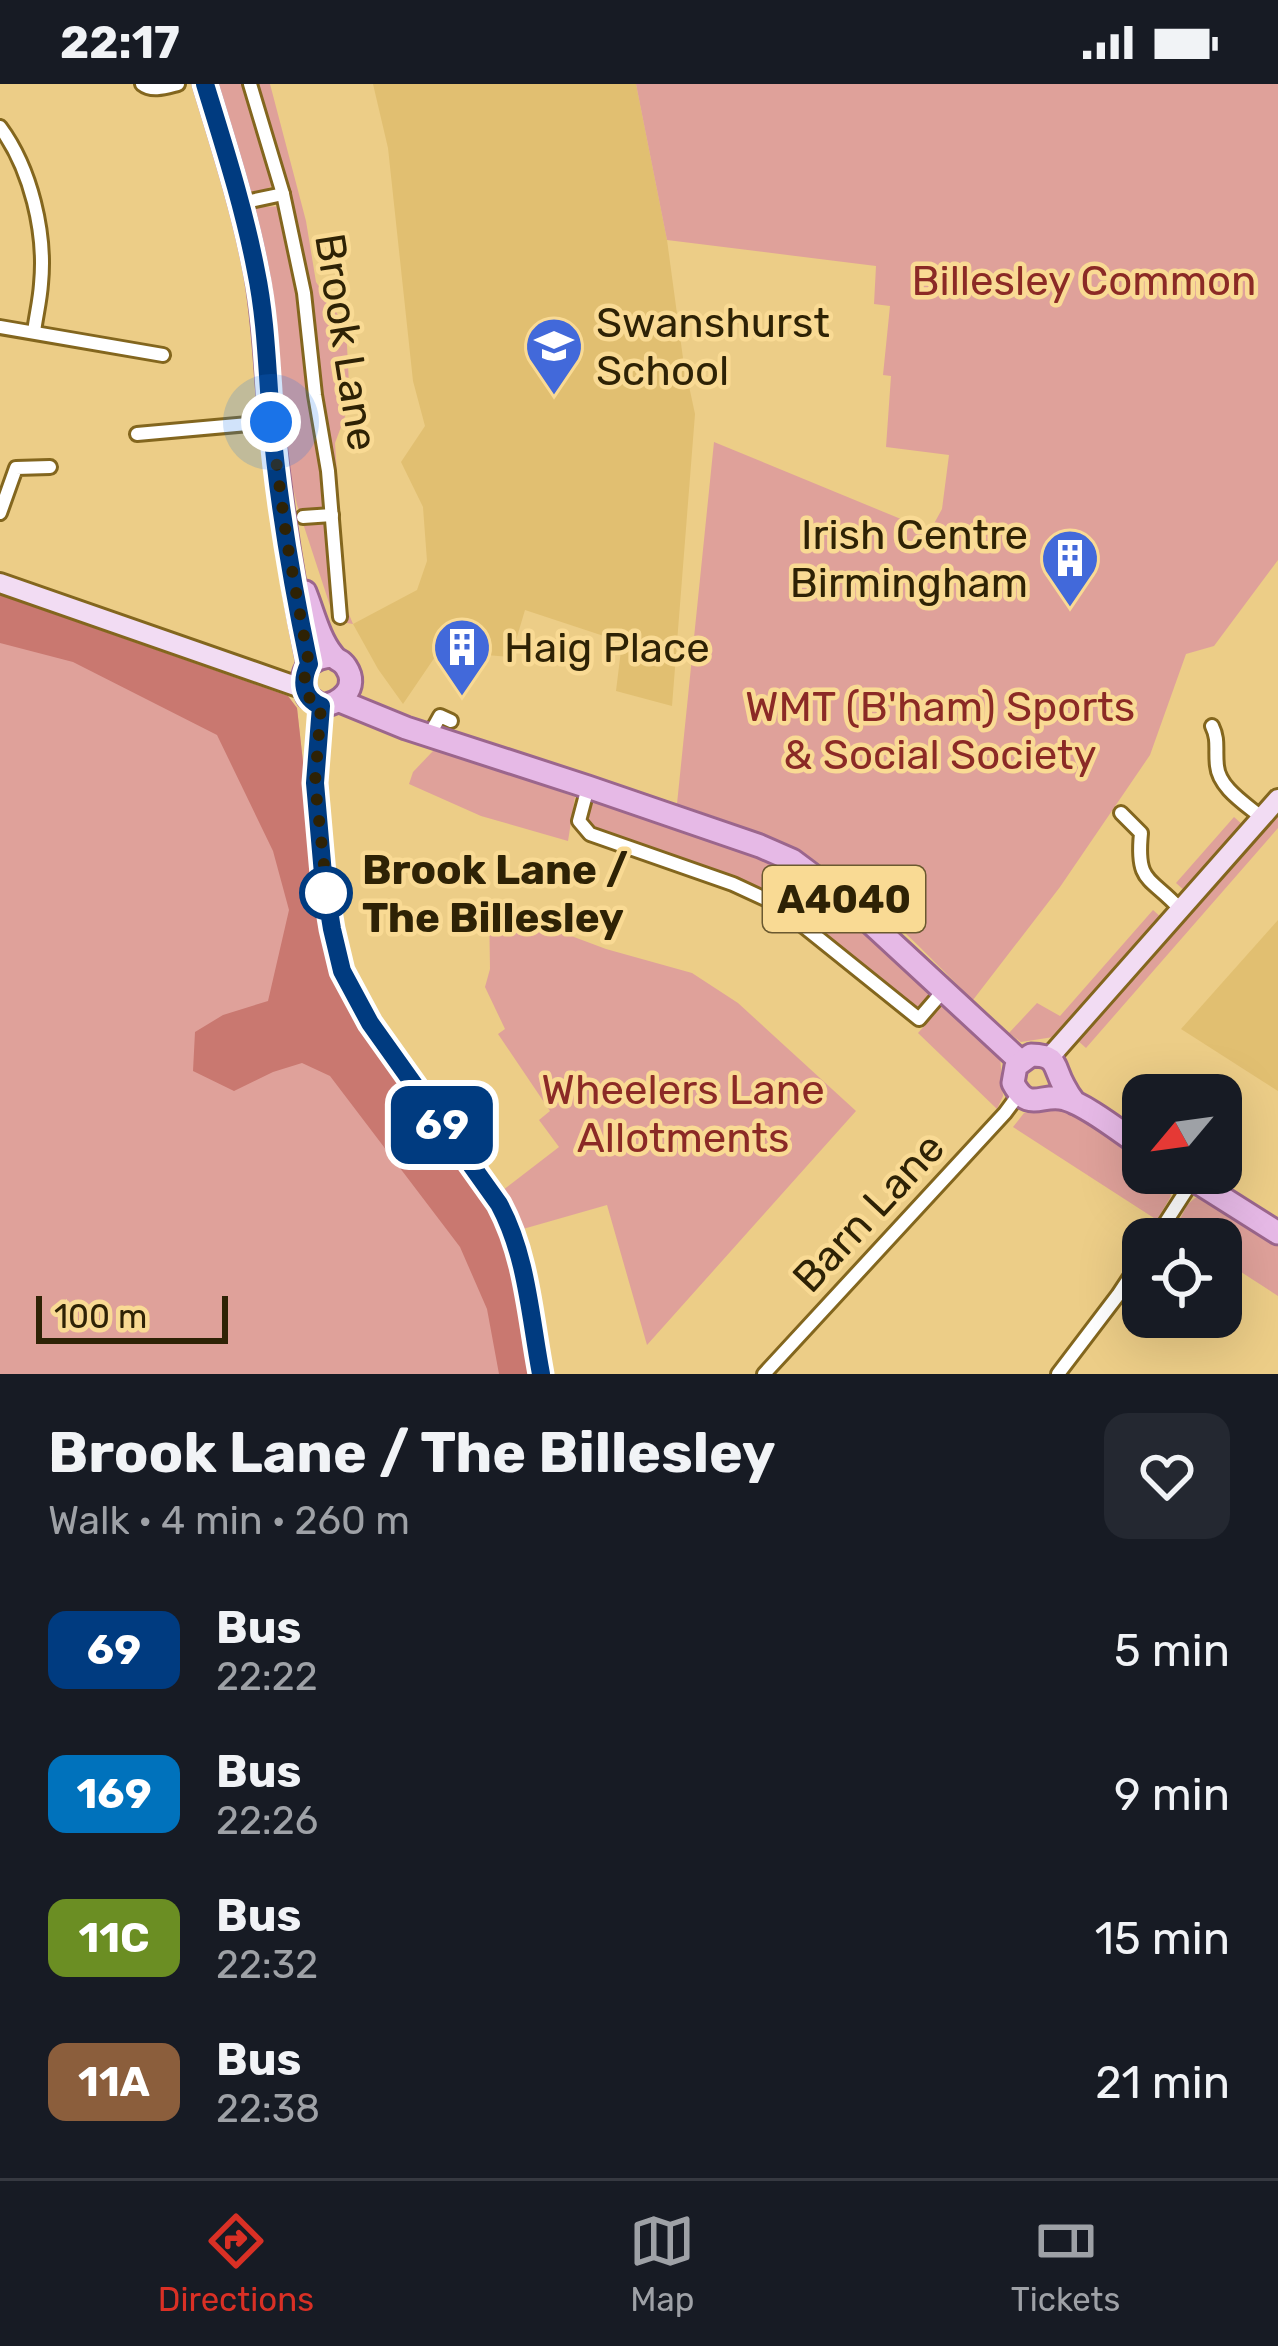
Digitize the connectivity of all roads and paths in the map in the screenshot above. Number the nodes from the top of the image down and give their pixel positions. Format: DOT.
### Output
graph roads {
  1 [pos="142,84"];
  2 [pos="178,84"];
  3 [pos="205,84"];
  4 [pos="250,84"];
  5 [pos="0,127"];
  6 [pos="284,194"];
  7 [pos="241,203"];
  8 [pos="0,327"];
  9 [pos="34,332"];
  10 [pos="163,355"];
  11 [pos="271,422"];
  12 [pos="137,434"];
  13 [pos="50,467"];
  14 [pos="0,513"];
  15 [pos="332,515"];
  16 [pos="303,517"];
  17 [pos="287,542"];
  18 [pos="0,584"];
  19 [pos="340,617"];
  20 [pos="333,656"];
  21 [pos="309,664"];
  22 [pos="349,676"];
  23 [pos="304,688"];
  24 [pos="331,703"];
  25 [pos="451,721"];
  26 [pos="391,723"];
  27 [pos="1212,726"];
  28 [pos="430,734"];
  29 [pos="588,787"];
  30 [pos="1278,800"];
  31 [pos="1121,813"];
  32 [pos="1262,818"];
  33 [pos="803,866"];
  34 [pos="776,904"];
  35 [pos="1180,910"];
  36 [pos="945,989"];
  37 [pos="1049,1058"];
  38 [pos="1020,1061"];
  39 [pos="1054,1089"];
  40 [pos="1019,1094"];
  41 [pos="1122,1134"];
  42 [pos="1216,1194"];
  43 [pos="1278,1233"];
  44 [pos="1122,1289"];
  45 [pos="541,1374"];
  46 [pos="764,1374"];
  47 [pos="1058,1374"];
  1 -- 2 [label="street"];
  3 -- 7 [label="main road, Brook Lane"];
  4 -- 6 [label="street, Brook Lane"];
  5 -- 9 [label="street"];
  6 -- 7 [label="street"];
  6 -- 15 [label="street, Brook Lane"];
  7 -- 11 [label="main road, Brook Lane"];
  8 -- 9 [label="street"];
  9 -- 10 [label="street"];
  11 -- 12 [label="street"];
  11 -- 17 [label="main road, Brook Lane"];
  13 -- 14 [label="street"];
  15 -- 16 [label="street"];
  15 -- 19 [label="street, Brook Lane"];
  17 -- 20 [label="main road, Brook Lane"];
  17 -- 21 [label="main road, Brook Lane"];
  18 -- 23 [label="main road"];
  20 -- 21 [label="main road"];
  20 -- 22 [label="main road"];
  21 -- 23 [label="main road"];
  22 -- 24 [label="main road"];
  22 -- 26 [label="main road"];
  23 -- 24 [label="main road"];
  24 -- 26 [label="main road, A4040"];
  24 -- 45 [label="main road"];
  25 -- 28 [label="street"];
  26 -- 28 [label="main road, A4040"];
  27 -- 32 [label="street"];
  28 -- 29 [label="main road, A4040"];
  29 -- 33 [label="main road, A4040"];
  29 -- 34 [label="street"];
  30 -- 32 [label="main road"];
  31 -- 35 [label="street"];
  32 -- 35 [label="main road"];
  33 -- 34 [label="street"];
  33 -- 36 [label="main road, A4040"];
  34 -- 36 [label="street"];
  35 -- 37 [label="main road"];
  36 -- 38 [label="main road, A4040"];
  37 -- 38 [label="main road"];
  37 -- 39 [label="main road"];
  38 -- 40 [label="main road"];
  39 -- 40 [label="main road"];
  39 -- 41 [label="main road"];
  40 -- 46 [label="street, Barn Lane"];
  42 -- 43 [label="main road"];
  44 -- 47 [label="street"];
}
